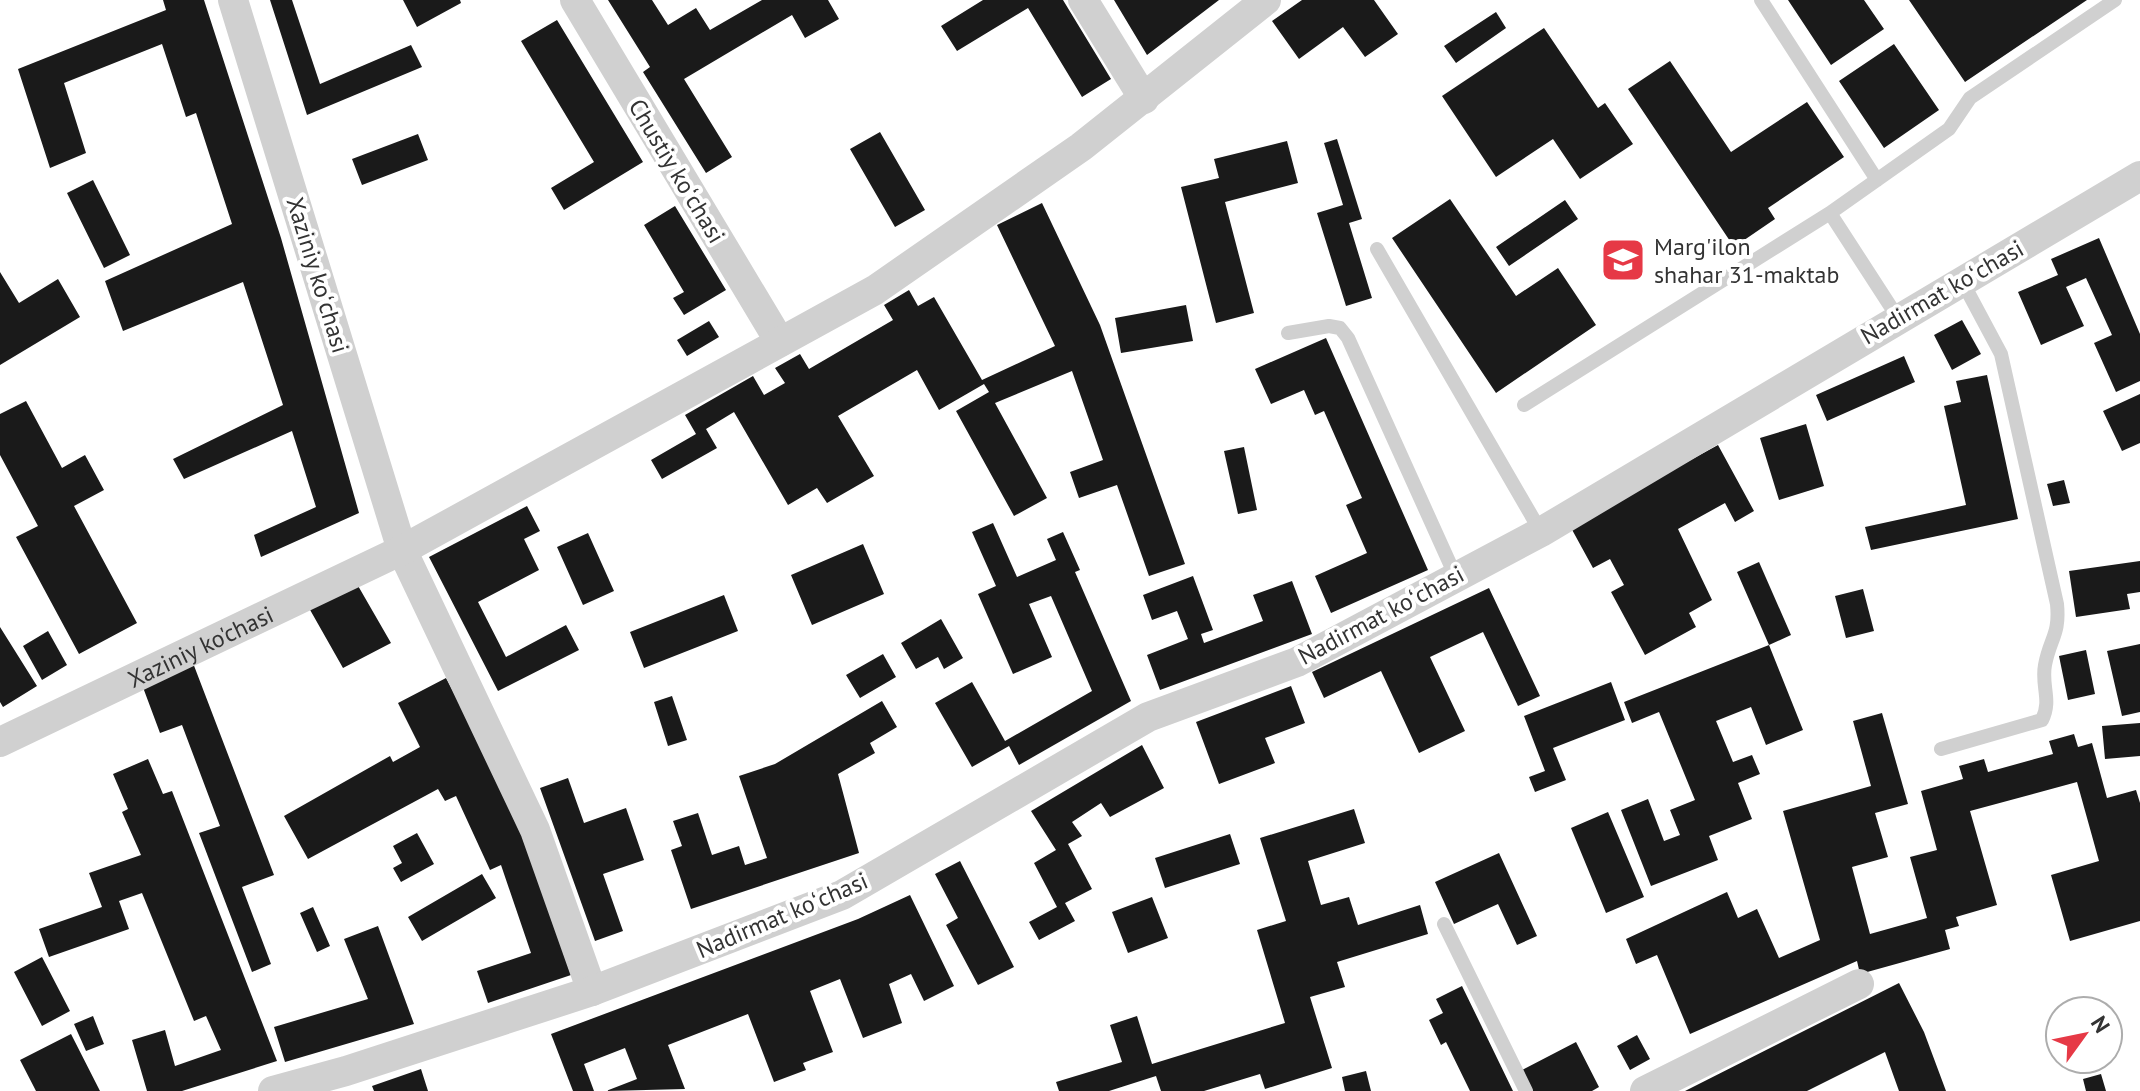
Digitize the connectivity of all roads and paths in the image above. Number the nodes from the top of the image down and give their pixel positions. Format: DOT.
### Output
graph roads {
  1 [pos="233,0"];
  2 [pos="575,0"];
  3 [pos="1083,0"];
  4 [pos="1266,0"];
  5 [pos="1761,0"];
  6 [pos="2115,0"];
  7 [pos="1144,99"];
  8 [pos="2140,176"];
  9 [pos="1877,180"];
  10 [pos="1830,213"];
  11 [pos="1377,249"];
  12 [pos="1962,280"];
  13 [pos="1898,318"];
  14 [pos="1288,333"];
  15 [pos="780,342"];
  16 [pos="1524,405"];
  17 [pos="1541,532"];
  18 [pos="402,550"];
  19 [pos="1455,575"];
  20 [pos="0,742"];
  21 [pos="1941,749"];
  22 [pos="1444,924"];
  23 [pos="1859,984"];
  24 [pos="592,991"];
  25 [pos="350,1081"];
  26 [pos="273,1091"];
  27 [pos="1526,1091"];
  28 [pos="1645,1091"];
  1 -- 18 [label="street, Xaziniy koʻchasi"];
  2 -- 15 [label="street, Chustiy koʻchasi"];
  3 -- 7 [label="street"];
  4 -- 7 [label="street"];
  5 -- 9 [label="lane"];
  6 -- 9 [label="lane"];
  7 -- 15 [label="street"];
  8 -- 12 [label="street, Nadirmat koʻchasi"];
  9 -- 10 [label="lane"];
  10 -- 13 [label="lane"];
  10 -- 16 [label="lane"];
  11 -- 17 [label="lane"];
  12 -- 13 [label="street, Nadirmat koʻchasi"];
  12 -- 21 [label="lane"];
  13 -- 17 [label="street, Nadirmat koʻchasi"];
  14 -- 19 [label="lane"];
  15 -- 18 [label="street"];
  17 -- 19 [label="street, Nadirmat koʻchasi"];
  18 -- 20 [label="street, Xaziniy ko'chasi"];
  18 -- 24 [label="street"];
  19 -- 24 [label="street, Nadirmat koʻchasi"];
  22 -- 27 [label="lane"];
  23 -- 28 [label="street"];
  24 -- 25 [label="street, Nadirmat koʻchasi"];
  25 -- 26 [label="street, Nadirmat koʻchasi"];
}
